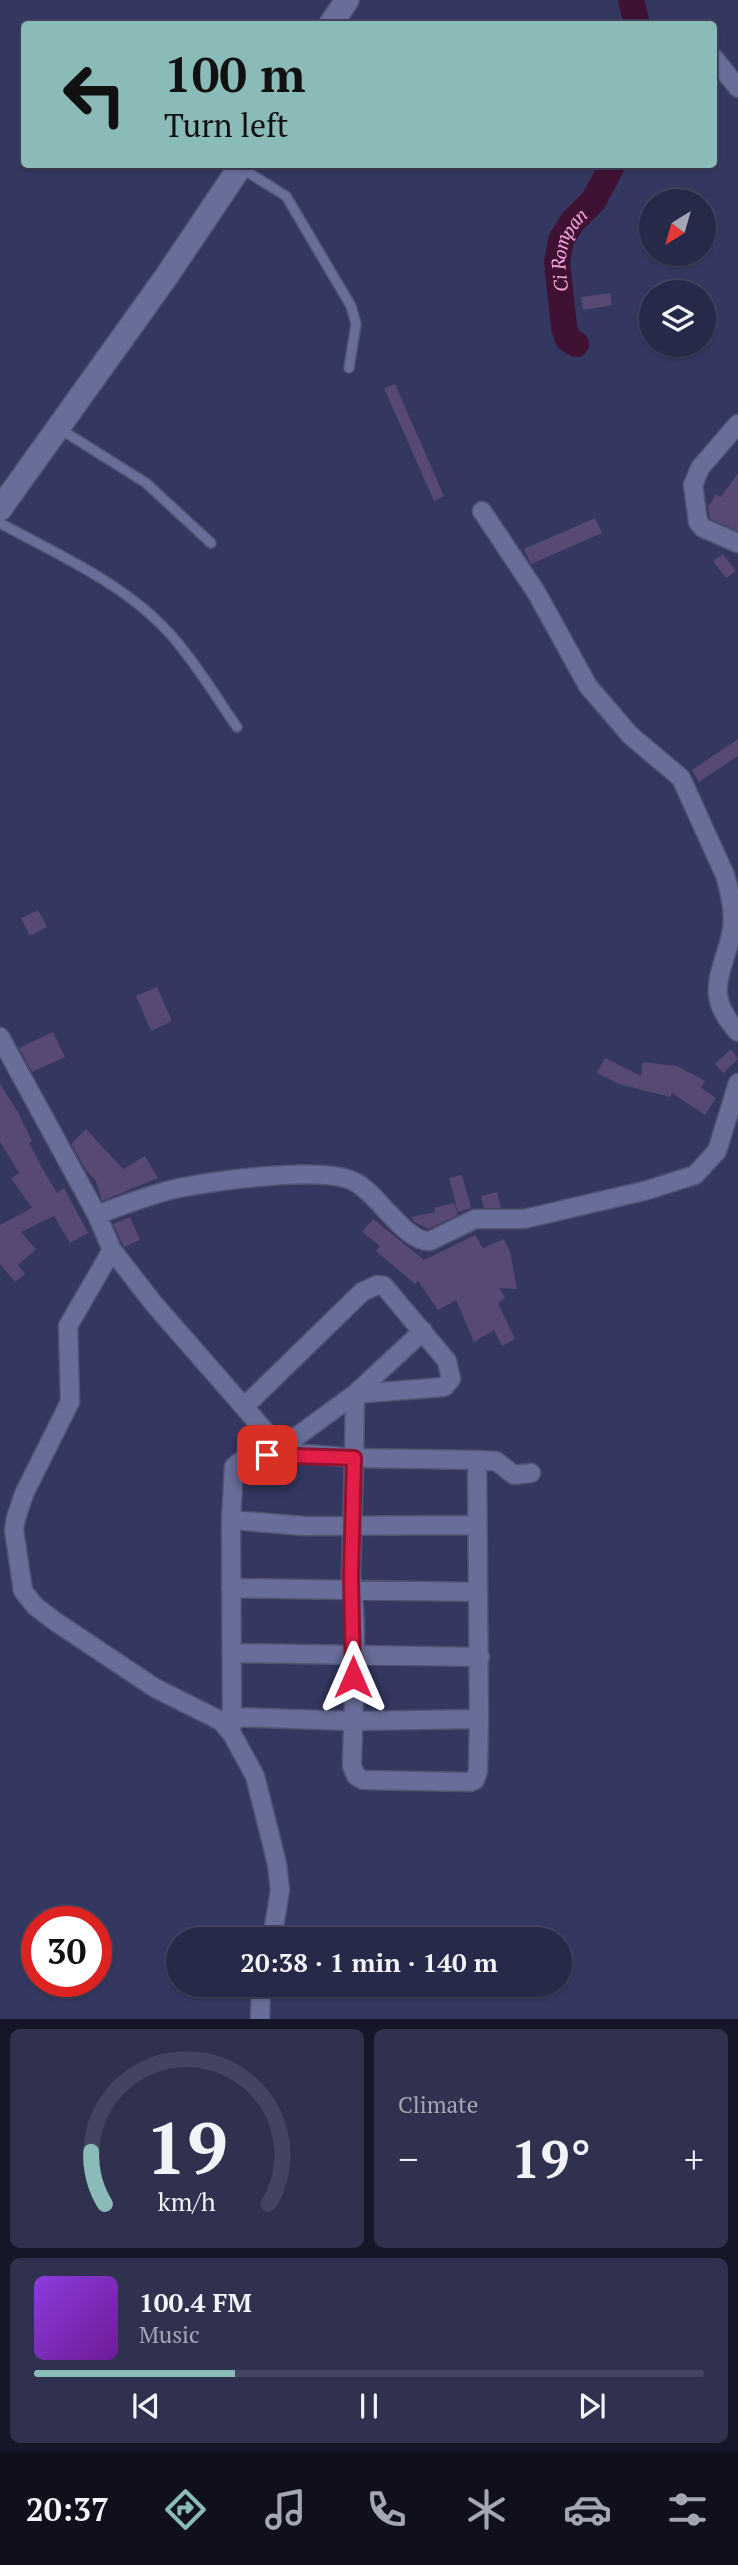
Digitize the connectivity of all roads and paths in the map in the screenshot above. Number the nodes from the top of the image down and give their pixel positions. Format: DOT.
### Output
graph roads {
  1 [pos="347,0"];
  2 [pos="333,21"];
  3 [pos="717,62"];
  4 [pos="738,88"];
  5 [pos="240,168"];
  6 [pos="244,168"];
  7 [pos="349,368"];
  8 [pos="738,424"];
  9 [pos="58,428"];
  10 [pos="0,509"];
  11 [pos="482,511"];
  12 [pos="0,523"];
  13 [pos="211,543"];
  14 [pos="738,543"];
  15 [pos="237,727"];
  16 [pos="738,1032"];
  17 [pos="0,1037"];
  18 [pos="738,1083"];
  19 [pos="97,1215"];
  20 [pos="112,1250"];
  21 [pos="423,1331"];
  22 [pos="355,1394"];
  23 [pos="246,1406"];
  24 [pos="283,1451"];
  25 [pos="354,1458"];
  26 [pos="477,1460"];
  27 [pos="530,1473"];
  28 [pos="230,1520"];
  29 [pos="477,1525"];
  30 [pos="353,1526"];
  31 [pos="231,1588"];
  32 [pos="353,1590"];
  33 [pos="477,1592"];
  34 [pos="232,1653"];
  35 [pos="354,1656"];
  36 [pos="480,1657"];
  37 [pos="479,1719"];
  38 [pos="352,1721"];
  39 [pos="232,1725"];
  40 [pos="274,1927"];
  41 [pos="261,1997"];
  42 [pos="260,2019"];
  1 -- 2 [label="street"];
  3 -- 4 [label="street"];
  5 -- 9 [label="street"];
  6 -- 7 [label="lane"];
  8 -- 14 [label="street"];
  9 -- 10 [label="street"];
  9 -- 13 [label="lane"];
  11 -- 16 [label="street"];
  12 -- 15 [label="lane"];
  17 -- 19 [label="street"];
  18 -- 19 [label="street"];
  19 -- 20 [label="street"];
  20 -- 23 [label="street"];
  20 -- 39 [label="street"];
  21 -- 22 [label="street"];
  21 -- 22 [label="street"];
  21 -- 23 [label="street"];
  22 -- 24 [label="street"];
  22 -- 25 [label="street"];
  23 -- 24 [label="street"];
  24 -- 25 [label="street"];
  24 -- 28 [label="street"];
  25 -- 26 [label="street"];
  25 -- 30 [label="street"];
  26 -- 27 [label="street"];
  26 -- 29 [label="street"];
  28 -- 30 [label="street"];
  28 -- 31 [label="street"];
  29 -- 30 [label="street"];
  29 -- 33 [label="street"];
  30 -- 32 [label="street"];
  31 -- 32 [label="street"];
  31 -- 34 [label="street"];
  32 -- 33 [label="street"];
  32 -- 35 [label="street"];
  33 -- 36 [label="street"];
  34 -- 35 [label="street"];
  34 -- 39 [label="street"];
  35 -- 36 [label="street"];
  35 -- 38 [label="street"];
  36 -- 37 [label="street"];
  37 -- 38 [label="street"];
  37 -- 38 [label="street"];
  38 -- 39 [label="street"];
  39 -- 40 [label="street"];
  41 -- 42 [label="street"];
}
